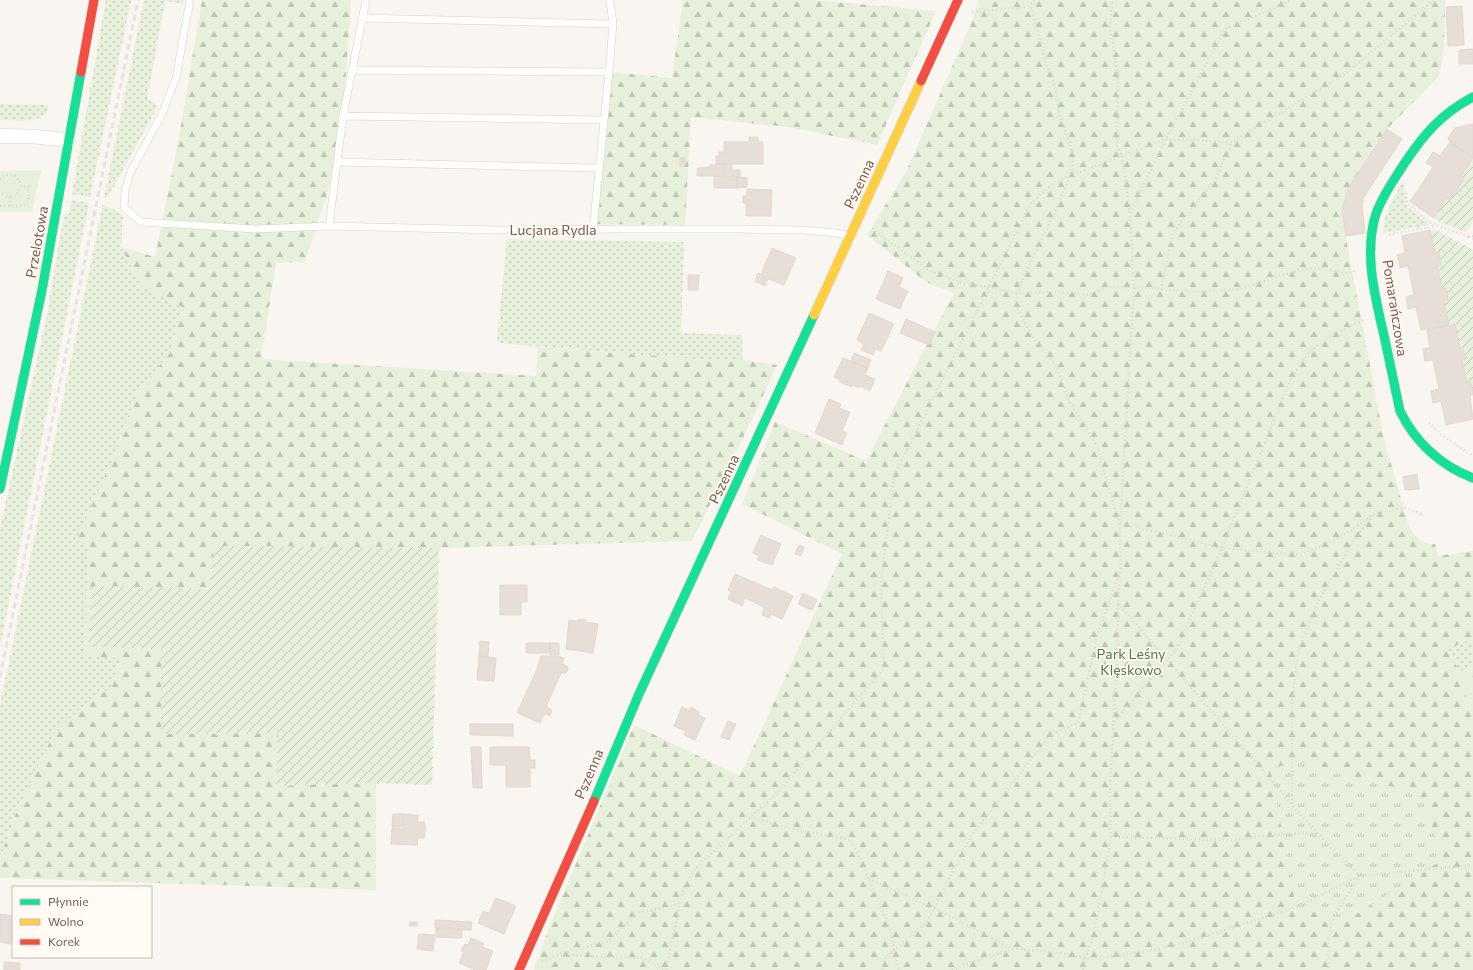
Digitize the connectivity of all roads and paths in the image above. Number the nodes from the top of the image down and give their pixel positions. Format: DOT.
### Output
graph roads {
  1 [pos="94,0"];
  2 [pos="190,0"];
  3 [pos="366,0"];
  4 [pos="610,0"];
  5 [pos="958,0"];
  6 [pos="1034,0"];
  7 [pos="1112,0"];
  8 [pos="1292,0"];
  9 [pos="1434,0"];
  10 [pos="1031,6"];
  11 [pos="953,11"];
  12 [pos="362,18"];
  13 [pos="613,24"];
  14 [pos="352,70"];
  15 [pos="609,72"];
  16 [pos="1473,97"];
  17 [pos="343,116"];
  18 [pos="604,120"];
  19 [pos="0,136"];
  20 [pos="1166,139"];
  21 [pos="68,141"];
  22 [pos="1232,142"];
  23 [pos="1122,156"];
  24 [pos="337,162"];
  25 [pos="599,168"];
  26 [pos="1070,176"];
  27 [pos="0,179"];
  28 [pos="21,186"];
  29 [pos="1406,190"];
  30 [pos="0,192"];
  31 [pos="10,197"];
  32 [pos="0,206"];
  33 [pos="10,206"];
  34 [pos="862,214"];
  35 [pos="1130,214"];
  36 [pos="330,226"];
  37 [pos="1436,226"];
  38 [pos="592,230"];
  39 [pos="1389,235"];
  40 [pos="850,236"];
  41 [pos="1473,237"];
  42 [pos="1346,273"];
  43 [pos="989,287"];
  44 [pos="1134,287"];
  45 [pos="1161,290"];
  46 [pos="1017,293"];
  47 [pos="1379,312"];
  48 [pos="1426,420"];
  49 [pos="1473,456"];
  50 [pos="1473,478"];
  51 [pos="0,488"];
  52 [pos="1375,513"];
  53 [pos="1424,515"];
  54 [pos="1120,523"];
  55 [pos="1222,548"];
  56 [pos="1121,569"];
  57 [pos="1118,603"];
  58 [pos="1168,661"];
  59 [pos="1114,722"];
  60 [pos="1292,804"];
  61 [pos="750,817"];
  62 [pos="1317,833"];
  63 [pos="1111,837"];
  64 [pos="1473,865"];
  65 [pos="1360,876"];
  66 [pos="869,879"];
  67 [pos="680,904"];
  68 [pos="934,908"];
  69 [pos="1014,949"];
  70 [pos="894,951"];
  71 [pos="558,955"];
  72 [pos="1086,959"];
  73 [pos="539,962"];
  74 [pos="518,970"];
  75 [pos="665,970"];
  76 [pos="882,970"];
  77 [pos="899,970"];
  78 [pos="952,970"];
  79 [pos="1083,970"];
  80 [pos="1329,970"];
  1 -- 21 [label="street, Przelotowa"];
  2 -- 36 [label="lane, Lucjana Rydla"];
  3 -- 12 [label="lane"];
  4 -- 13 [label="lane"];
  5 -- 11 [label="street, Pszenna"];
  6 -- 10 [label="path"];
  7 -- 23 [label="path"];
  8 -- 20 [label="path"];
  9 -- 22 [label="path"];
  10 -- 11 [label="path"];
  10 -- 26 [label="path"];
  11 -- 34 [label="street, Pszenna"];
  12 -- 13 [label="lane"];
  12 -- 14 [label="lane"];
  13 -- 15 [label="lane"];
  14 -- 15 [label="lane"];
  14 -- 17 [label="lane"];
  15 -- 18 [label="lane"];
  16 -- 47 [label="street, Pomarańczowa"];
  17 -- 18 [label="lane"];
  17 -- 24 [label="lane"];
  18 -- 25 [label="lane"];
  19 -- 21 [label="street"];
  20 -- 22 [label="path"];
  20 -- 23 [label="path"];
  20 -- 35 [label="path"];
  21 -- 51 [label="street, Przelotowa"];
  22 -- 45 [label="path"];
  23 -- 26 [label="path"];
  23 -- 35 [label="path"];
  24 -- 25 [label="lane"];
  24 -- 36 [label="lane"];
  25 -- 38 [label="lane"];
  26 -- 43 [label="path"];
  26 -- 46 [label="path"];
  27 -- 28 [label="path"];
  28 -- 31 [label="path"];
  28 -- 33 [label="path"];
  29 -- 37 [label="path"];
  30 -- 31 [label="path"];
  31 -- 33 [label="path"];
  32 -- 33 [label="path"];
  34 -- 40 [label="street, Pszenna"];
  34 -- 43 [label="path"];
  35 -- 44 [label="path"];
  36 -- 38 [label="lane, Lucjana Rydla"];
  37 -- 39 [label="path"];
  37 -- 41 [label="path"];
  38 -- 40 [label="lane, Lucjana Rydla"];
  40 -- 74 [label="street, Pszenna"];
  42 -- 45 [label="path"];
  43 -- 46 [label="path"];
  43 -- 61 [label="path"];
  44 -- 45 [label="path"];
  44 -- 46 [label="path"];
  44 -- 54 [label="path"];
  46 -- 54 [label="path"];
  47 -- 50 [label="street, Pomarańczowa"];
  47 -- 55 [label="path"];
  48 -- 49 [label="path"];
  52 -- 53 [label="path"];
  52 -- 55 [label="path"];
  52 -- 60 [label="path"];
  54 -- 55 [label="path"];
  54 -- 56 [label="path"];
  55 -- 58 [label="path"];
  56 -- 57 [label="path"];
  56 -- 68 [label="path"];
  57 -- 58 [label="path"];
  57 -- 59 [label="path"];
  58 -- 59 [label="path"];
  58 -- 60 [label="path"];
  59 -- 63 [label="path"];
  60 -- 62 [label="path"];
  61 -- 66 [label="path"];
  61 -- 67 [label="path"];
  62 -- 63 [label="path"];
  62 -- 65 [label="path"];
  63 -- 72 [label="path"];
  64 -- 65 [label="path"];
  65 -- 72 [label="path"];
  65 -- 80 [label="path"];
  66 -- 68 [label="path"];
  66 -- 70 [label="path"];
  67 -- 71 [label="path"];
  67 -- 75 [label="path"];
  68 -- 69 [label="path"];
  68 -- 70 [label="path"];
  69 -- 72 [label="path"];
  69 -- 78 [label="path"];
  70 -- 76 [label="path"];
  70 -- 77 [label="path"];
  71 -- 73 [label="path"];
  71 -- 75 [label="path"];
  72 -- 79 [label="path"];
}
